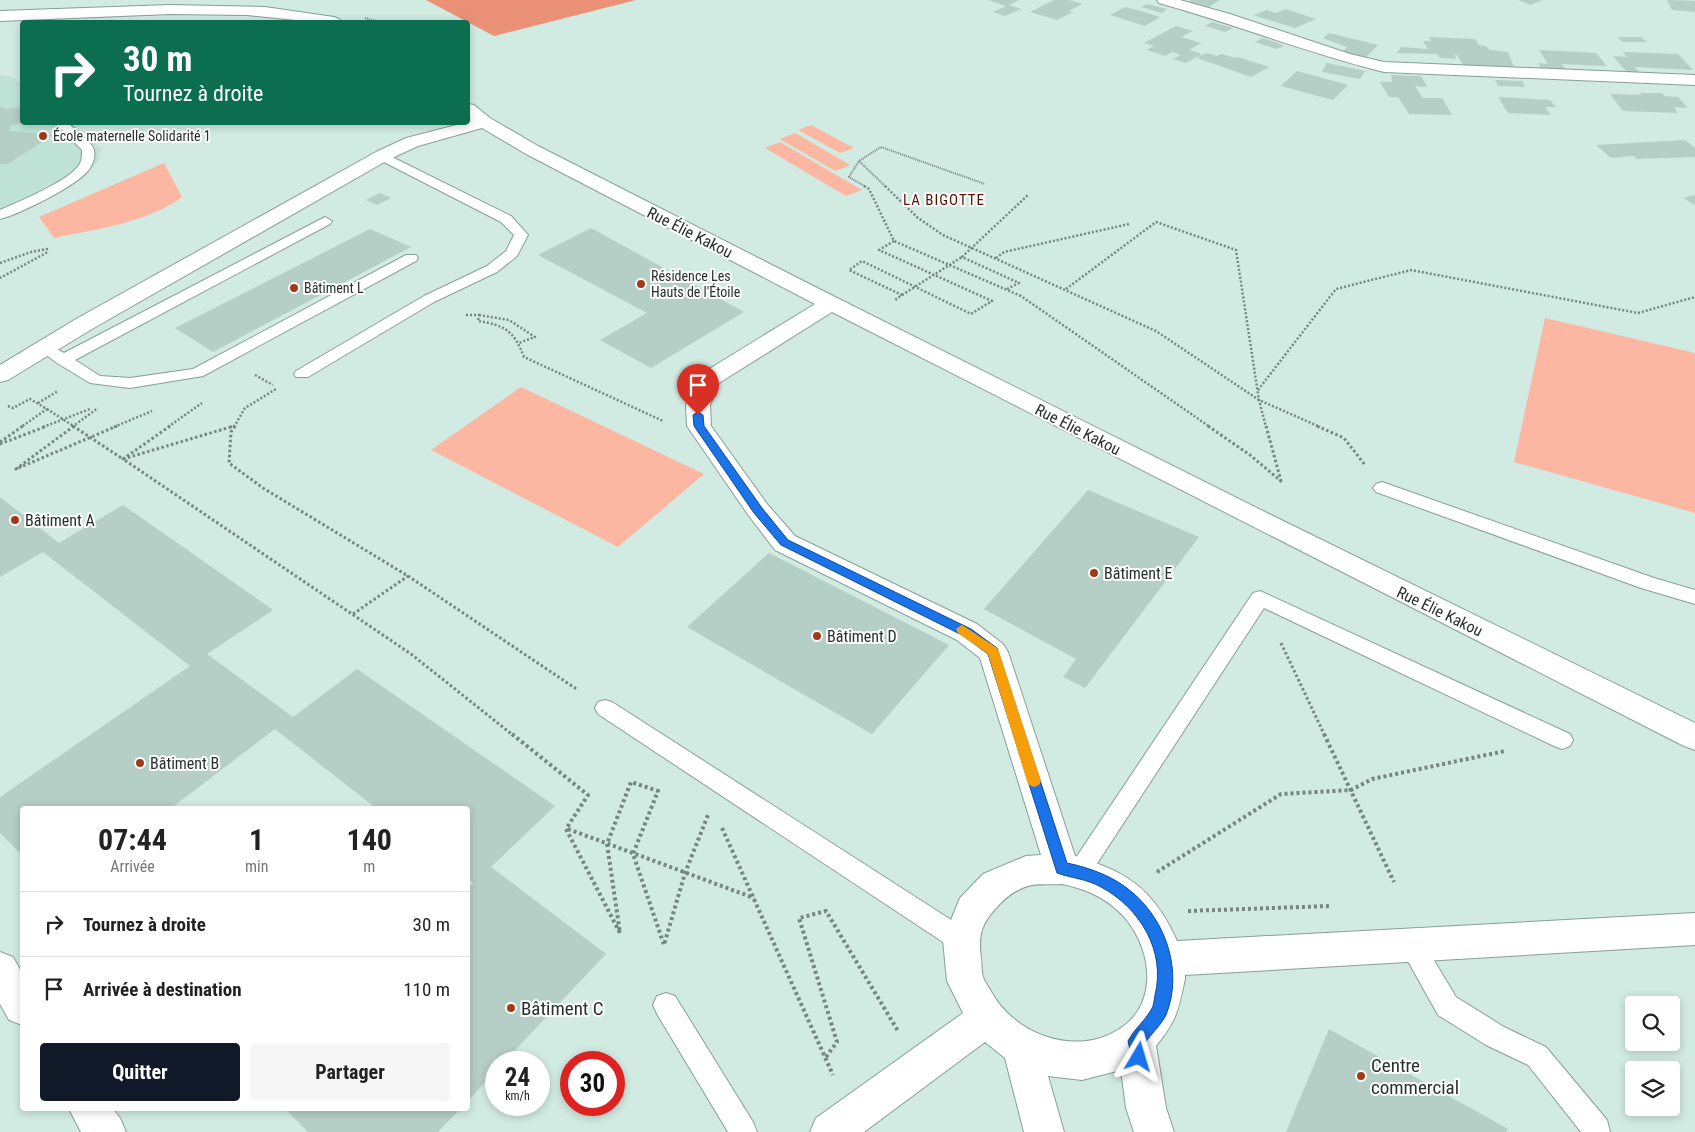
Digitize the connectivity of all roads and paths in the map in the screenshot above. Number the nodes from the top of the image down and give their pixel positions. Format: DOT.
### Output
graph roads {
  1 [pos="1164,0"];
  2 [pos="0,16"];
  3 [pos="325,20"];
  4 [pos="1695,80"];
  5 [pos="470,111"];
  6 [pos="484,122"];
  7 [pos="63,125"];
  8 [pos="382,156"];
  9 [pos="859,161"];
  10 [pos="985,184"];
  11 [pos="1029,194"];
  12 [pos="0,215"];
  13 [pos="325,221"];
  14 [pos="1128,224"];
  15 [pos="894,241"];
  16 [pos="973,248"];
  17 [pos="962,257"];
  18 [pos="411,258"];
  19 [pos="995,258"];
  20 [pos="0,262"];
  21 [pos="950,265"];
  22 [pos="934,275"];
  23 [pos="0,278"];
  24 [pos="915,287"];
  25 [pos="1006,289"];
  26 [pos="1066,290"];
  27 [pos="902,294"];
  28 [pos="1695,297"];
  29 [pos="895,300"];
  30 [pos="830,304"];
  31 [pos="479,315"];
  32 [pos="459,316"];
  33 [pos="519,343"];
  34 [pos="44,348"];
  35 [pos="63,360"];
  36 [pos="302,374"];
  37 [pos="0,375"];
  38 [pos="278,388"];
  39 [pos="1258,390"];
  40 [pos="208,398"];
  41 [pos="1259,400"];
  42 [pos="6,405"];
  43 [pos="160,408"];
  44 [pos="47,409"];
  45 [pos="64,420"];
  46 [pos="74,426"];
  47 [pos="234,426"];
  48 [pos="670,427"];
  49 [pos="90,437"];
  50 [pos="0,443"];
  51 [pos="123,459"];
  52 [pos="1382,488"];
  53 [pos="408,576"];
  54 [pos="1695,597"];
  55 [pos="1260,598"];
  56 [pos="353,614"];
  57 [pos="605,708"];
  58 [pos="1695,737"];
  59 [pos="1562,740"];
  60 [pos="1350,790"];
  61 [pos="715,819"];
  62 [pos="720,825"];
  63 [pos="566,829"];
  64 [pos="607,844"];
  65 [pos="633,854"];
  66 [pos="1070,870"];
  67 [pos="685,873"];
  68 [pos="1156,873"];
  69 [pos="1394,882"];
  70 [pos="755,899"];
  71 [pos="1695,929"];
  72 [pos="961,940"];
  73 [pos="1411,945"];
  74 [pos="1164,959"];
  75 [pos="0,969"];
  76 [pos="20,1004"];
  77 [pos="666,1005"];
  78 [pos="986,1020"];
  79 [pos="1136,1041"];
  80 [pos="1021,1047"];
  81 [pos="825,1057"];
  82 [pos="920,1067"];
  83 [pos="90,1111"];
  84 [pos="841,1124"];
  85 [pos="1597,1130"];
  86 [pos="106,1132"];
  87 [pos="743,1132"];
  88 [pos="1044,1132"];
  89 [pos="1154,1132"];
  1 -- 4 [label="street"];
  2 -- 3 [label="street"];
  5 -- 6 [label="street, Rue Élie Kakou"];
  6 -- 8 [label="street"];
  6 -- 30 [label="street, Rue Élie Kakou"];
  7 -- 12 [label="lane"];
  8 -- 34 [label="street"];
  8 -- 36 [label="lane"];
  9 -- 10 [label="path"];
  9 -- 15 [label="path"];
  9 -- 16 [label="path"];
  11 -- 16 [label="path"];
  13 -- 35 [label="lane"];
  14 -- 19 [label="path"];
  15 -- 21 [label="path"];
  15 -- 22 [label="path"];
  16 -- 17 [label="path"];
  16 -- 19 [label="path"];
  17 -- 21 [label="path"];
  17 -- 25 [label="path"];
  18 -- 35 [label="lane"];
  19 -- 26 [label="path"];
  20 -- 23 [label="path"];
  21 -- 22 [label="path"];
  21 -- 25 [label="path"];
  22 -- 24 [label="path"];
  22 -- 24 [label="path"];
  24 -- 27 [label="path"];
  24 -- 27 [label="path"];
  25 -- 41 [label="path"];
  26 -- 39 [label="path"];
  26 -- 41 [label="path"];
  27 -- 29 [label="path"];
  28 -- 39 [label="path"];
  30 -- 58 [label="street, Rue Élie Kakou"];
  30 -- 66 [label="street"];
  31 -- 32 [label="path"];
  31 -- 33 [label="path"];
  31 -- 33 [label="path"];
  33 -- 48 [label="path"];
  34 -- 35 [label="lane"];
  34 -- 37 [label="street"];
  38 -- 47 [label="path"];
  39 -- 41 [label="path"];
  40 -- 51 [label="path"];
  41 -- 52 [label="path"];
  42 -- 44 [label="path"];
  43 -- 49 [label="path"];
  44 -- 45 [label="path"];
  44 -- 50 [label="path"];
  45 -- 46 [label="path"];
  45 -- 46 [label="path"];
  45 -- 50 [label="path"];
  46 -- 49 [label="path"];
  46 -- 49 [label="path"];
  47 -- 51 [label="path"];
  47 -- 53 [label="path"];
  49 -- 51 [label="path"];
  51 -- 56 [label="path"];
  52 -- 54 [label="lane"];
  53 -- 56 [label="path"];
  53 -- 57 [label="path"];
  55 -- 59 [label="lane"];
  55 -- 60 [label="path"];
  55 -- 66 [label="lane"];
  56 -- 63 [label="path"];
  57 -- 72 [label="lane"];
  59 -- 60 [label="path"];
  60 -- 68 [label="path"];
  60 -- 69 [label="path"];
  61 -- 67 [label="path"];
  62 -- 70 [label="path"];
  63 -- 64 [label="path"];
  63 -- 64 [label="path"];
  64 -- 65 [label="path"];
  64 -- 65 [label="path"];
  65 -- 67 [label="path"];
  65 -- 67 [label="path"];
  66 -- 72 [label="street"];
  66 -- 74 [label="street"];
  67 -- 70 [label="path"];
  70 -- 81 [label="path"];
  71 -- 73 [label="street"];
  72 -- 78 [label="street"];
  73 -- 74 [label="street"];
  73 -- 85 [label="lane"];
  74 -- 79 [label="street"];
  75 -- 76 [label="street"];
  77 -- 87 [label="lane"];
  78 -- 80 [label="street"];
  78 -- 82 [label="street"];
  79 -- 80 [label="street"];
  79 -- 89 [label="street"];
  80 -- 88 [label="street"];
  81 -- 82 [label="path"];
  81 -- 84 [label="path"];
  82 -- 84 [label="street"];
  83 -- 86 [label="street"];
}
